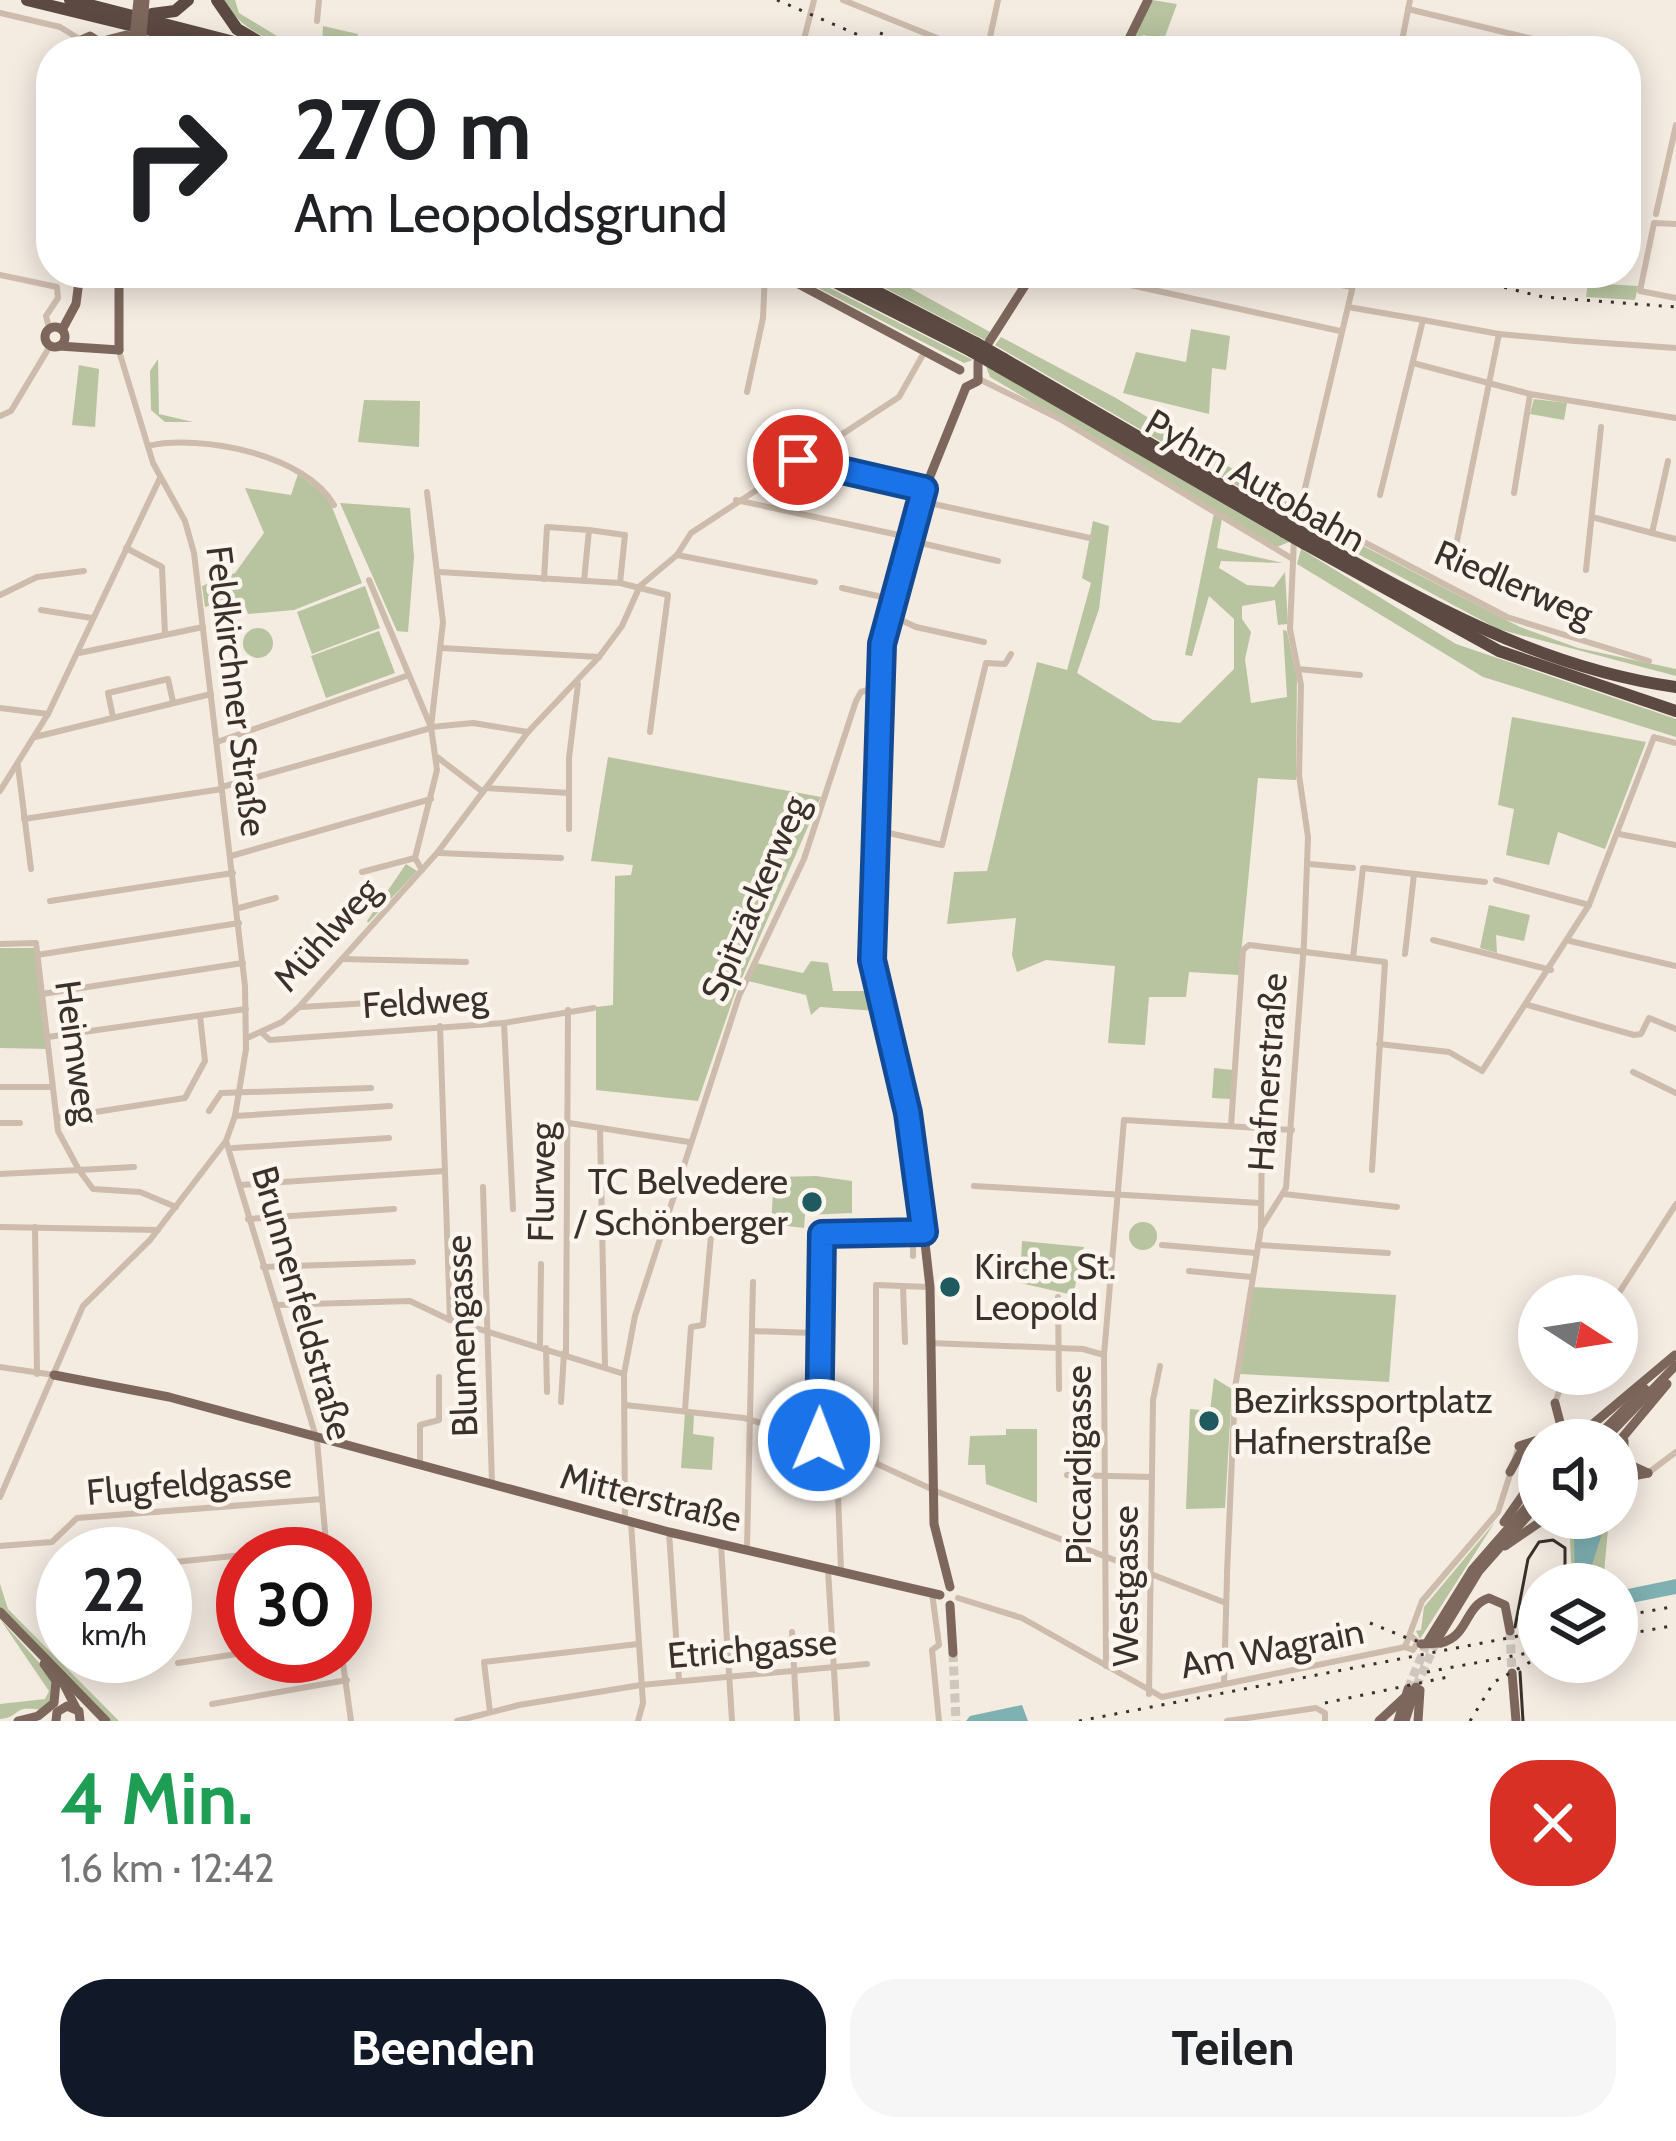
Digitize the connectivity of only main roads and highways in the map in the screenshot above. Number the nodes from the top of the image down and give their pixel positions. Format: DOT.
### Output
graph roads {
  1 [pos="27,0"];
  2 [pos="70,0"];
  3 [pos="142,0"];
  4 [pos="188,0"];
  5 [pos="217,0"];
  6 [pos="1148,0"];
  7 [pos="126,13"];
  8 [pos="142,36"];
  9 [pos="175,36"];
  10 [pos="214,36"];
  11 [pos="249,36"];
  12 [pos="1130,36"];
  13 [pos="78,288"];
  14 [pos="124,288"];
  15 [pos="808,288"];
  16 [pos="847,288"];
  17 [pos="867,288"];
  18 [pos="1023,288"];
  19 [pos="59,340"];
  20 [pos="978,353"];
  21 [pos="960,370"];
  22 [pos="966,387"];
  23 [pos="1305,540"];
  24 [pos="1469,636"];
  25 [pos="1676,691"];
  26 [pos="1676,711"];
  27 [pos="1675,1354"];
  28 [pos="1676,1369"];
  29 [pos="54,1375"];
  30 [pos="1555,1403"];
  31 [pos="1557,1419"];
  32 [pos="1599,1419"];
  33 [pos="1614,1419"];
  34 [pos="1625,1419"];
  35 [pos="1638,1419"];
  36 [pos="1518,1458"];
  37 [pos="1510,1472"];
  38 [pos="1518,1504"];
  39 [pos="1518,1515"];
  40 [pos="1518,1527"];
  41 [pos="1519,1539"];
  42 [pos="1492,1544"];
  43 [pos="1480,1570"];
  44 [pos="950,1588"];
  45 [pos="936,1594"];
  46 [pos="954,1602"];
  47 [pos="0,1612"];
  48 [pos="1510,1631"];
  49 [pos="1426,1641"];
  50 [pos="35,1648"];
  51 [pos="953,1653"];
  52 [pos="1512,1679"];
  53 [pos="63,1683"];
  54 [pos="70,1683"];
  55 [pos="66,1688"];
  56 [pos="1412,1690"];
  57 [pos="59,1713"];
  58 [pos="79,1715"];
  59 [pos="18,1721"];
  60 [pos="31,1721"];
  61 [pos="92,1721"];
  62 [pos="106,1721"];
  63 [pos="1379,1721"];
  64 [pos="1402,1721"];
  65 [pos="1418,1721"];
  66 [pos="1514,1721"];
  1 -- 9 [label="highway"];
  2 -- 7 [label="highway"];
  3 -- 8 [label="main road, bridge"];
  4 -- 7 [label="highway"];
  5 -- 11 [label="highway"];
  6 -- 12 [label="main road"];
  7 -- 10 [label="highway"];
  13 -- 19 [label="main road"];
  14 -- 19 [label="main road, Feldkirchner Straße"];
  15 -- 21 [label="main road"];
  16 -- 20 [label="highway, Pyhrn Autobahn"];
  17 -- 20 [label="highway, Pyhrn Autobahn"];
  18 -- 20 [label="main road"];
  19 -- 19 [label="main road"];
  20 -- 21 [label="main road"];
  20 -- 22 [label="main road"];
  20 -- 23 [label="highway, Pyhrn Autobahn, bridge"];
  21 -- 22 [label="main road"];
  22 -- 44 [label="main road"];
  23 -- 24 [label="highway, Pyhrn Autobahn"];
  23 -- 25 [label="highway, Pyhrn Autobahn"];
  24 -- 25 [label="highway"];
  24 -- 26 [label="highway, Pyhrn Autobahn"];
  27 -- 32 [label="main road"];
  27 -- 33 [label="main road"];
  28 -- 34 [label="main road"];
  28 -- 35 [label="main road"];
  29 -- 45 [label="main road, Mitterstraße"];
  30 -- 31 [label="main road"];
  36 -- 37 [label="main road"];
  38 -- 42 [label="main road"];
  39 -- 42 [label="main road"];
  40 -- 43 [label="main road"];
  41 -- 43 [label="main road"];
  42 -- 49 [label="main road"];
  43 -- 49 [label="main road"];
  44 -- 45 [label="main road"];
  44 -- 46 [label="main road"];
  45 -- 46 [label="main road"];
  46 -- 51 [label="main road"];
  47 -- 50 [label="main road"];
  48 -- 49 [label="main road"];
  50 -- 59 [label="main road"];
  52 -- 66 [label="main road"];
  53 -- 55 [label="main road"];
  54 -- 62 [label="main road"];
  55 -- 57 [label="main road"];
  55 -- 58 [label="main road"];
  56 -- 63 [label="main road"];
  56 -- 64 [label="main road"];
  56 -- 65 [label="main road"];
  57 -- 58 [label="main road"];
  57 -- 60 [label="main road"];
  58 -- 61 [label="main road"];
}
